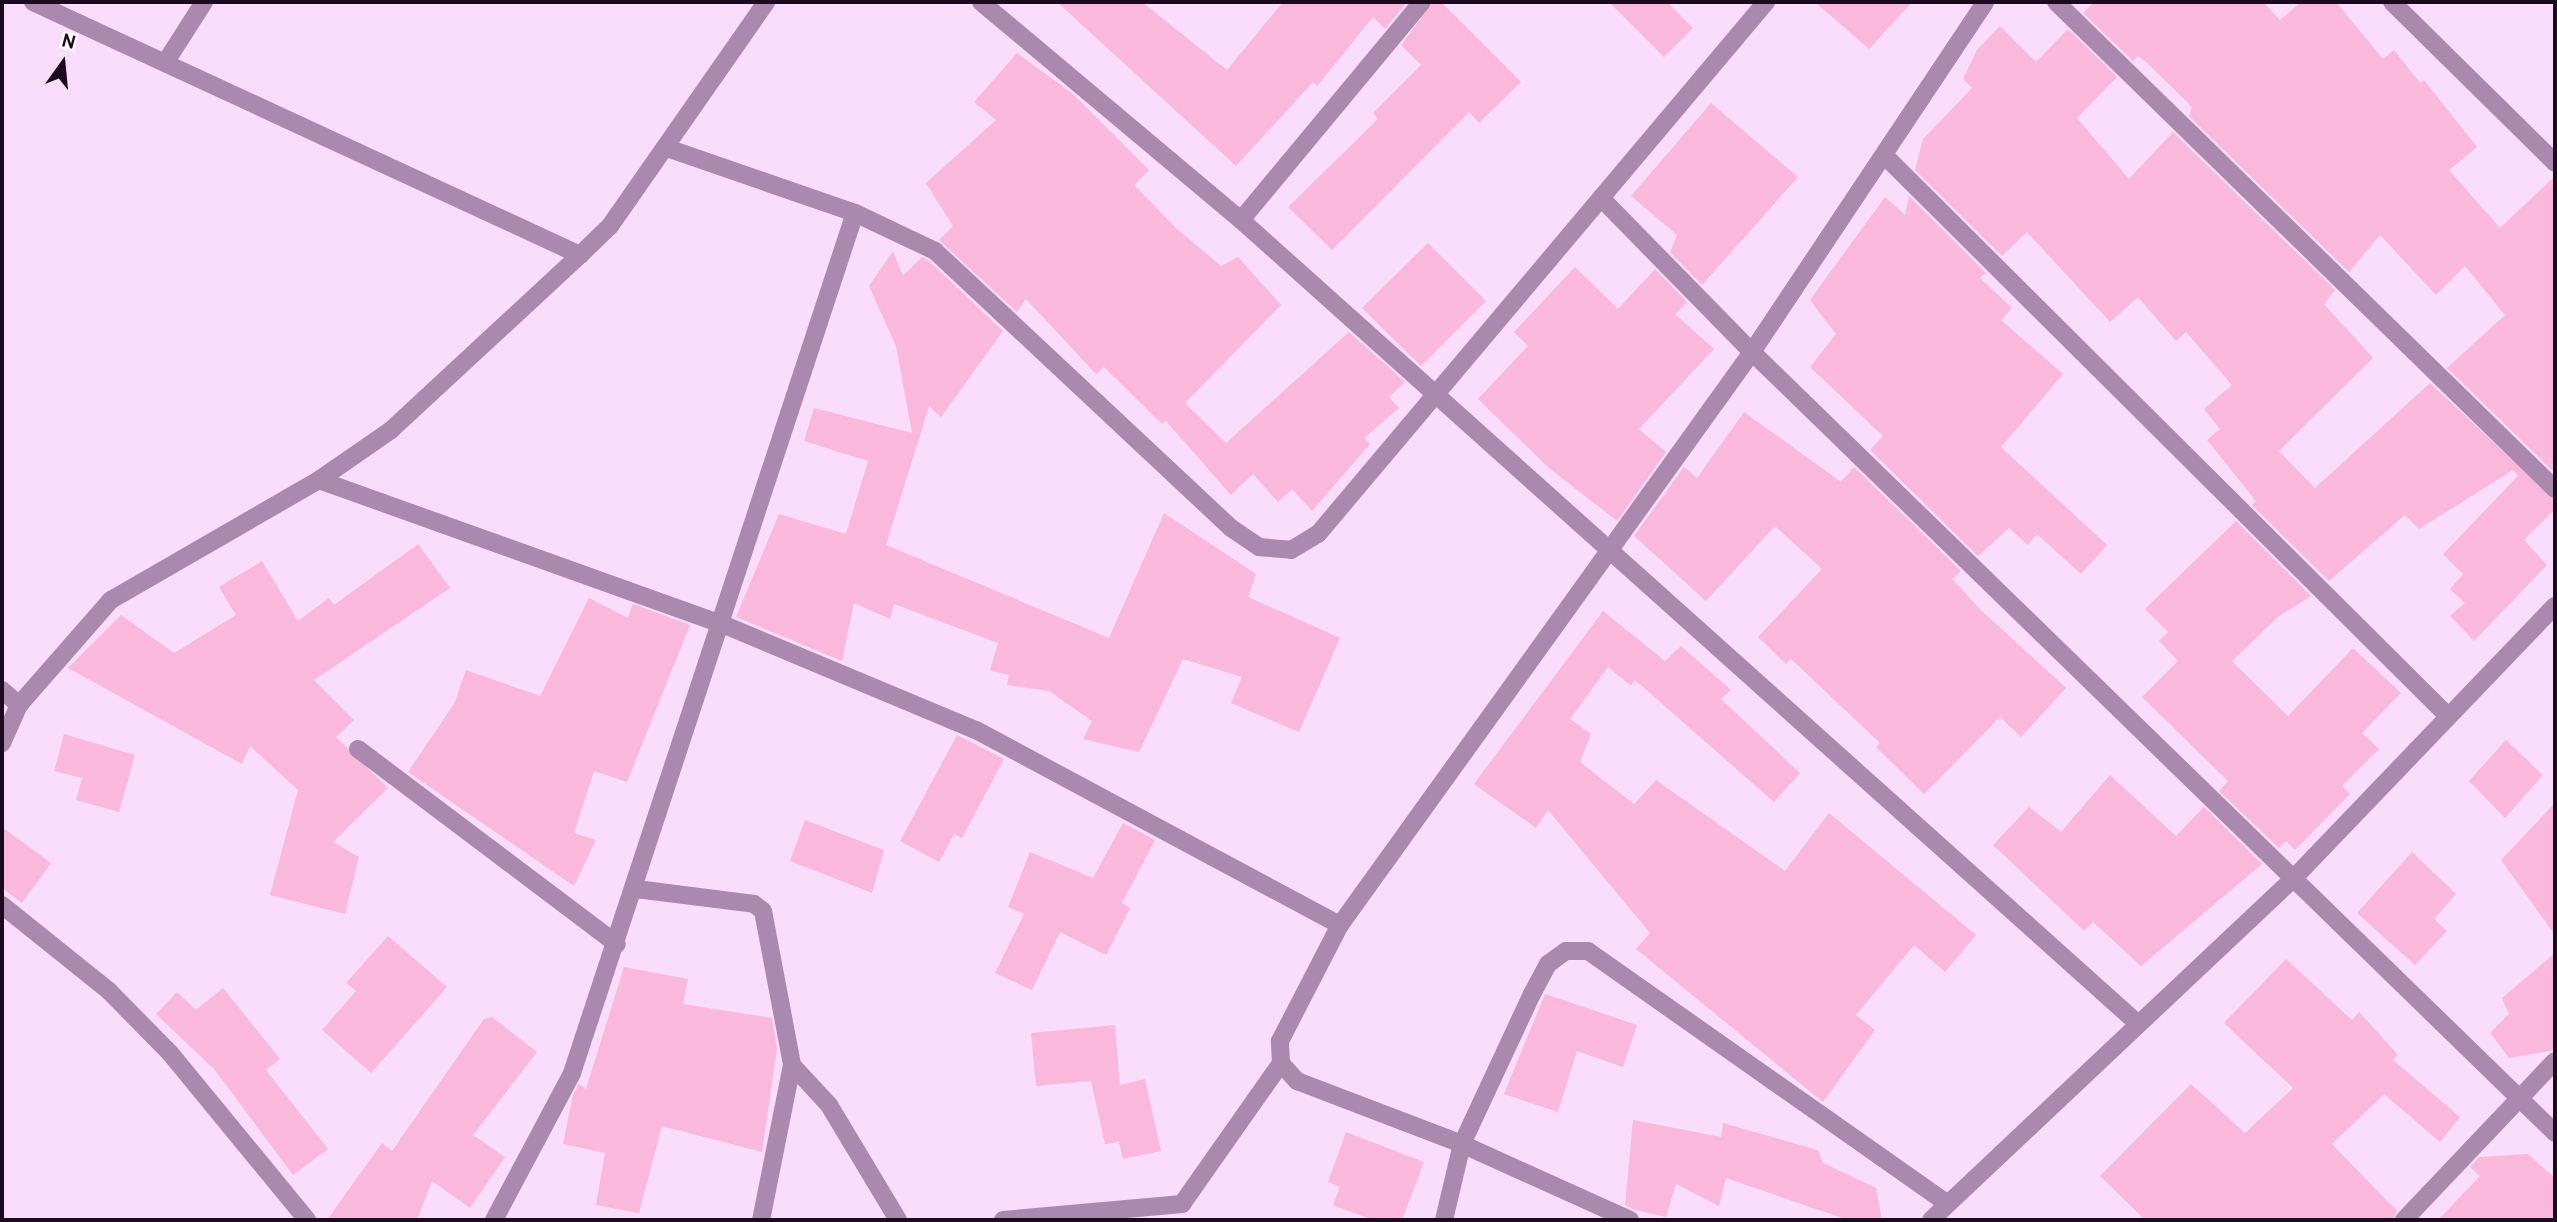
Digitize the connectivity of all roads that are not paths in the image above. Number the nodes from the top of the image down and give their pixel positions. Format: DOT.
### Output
graph roads {
  1 [pos="33,2"];
  2 [pos="204,2"];
  3 [pos="766,2"];
  4 [pos="981,2"];
  5 [pos="1422,2"];
  6 [pos="1766,2"];
  7 [pos="1985,2"];
  8 [pos="2056,2"];
  9 [pos="2392,2"];
  10 [pos="165,63"];
  11 [pos="667,148"];
  12 [pos="1885,156"];
  13 [pos="2555,163"];
  14 [pos="1601,198"];
  15 [pos="855,214"];
  16 [pos="1241,220"];
  17 [pos="580,255"];
  18 [pos="1752,352"];
  19 [pos="1438,395"];
  20 [pos="319,480"];
  21 [pos="2555,489"];
  22 [pos="1610,554"];
  23 [pos="2555,606"];
  24 [pos="722,624"];
  25 [pos="2,690"];
  26 [pos="19,705"];
  27 [pos="2446,714"];
  28 [pos="2,743"];
  29 [pos="358,749"];
  30 [pos="2291,881"];
  31 [pos="636,889"];
  32 [pos="2,905"];
  33 [pos="1339,925"];
  34 [pos="617,944"];
  35 [pos="2136,1022"];
  36 [pos="2555,1060"];
  37 [pos="1281,1063"];
  38 [pos="792,1065"];
  39 [pos="2517,1096"];
  40 [pos="2555,1133"];
  41 [pos="1462,1144"];
  42 [pos="1946,1203"];
  43 [pos="307,1220"];
  44 [pos="494,1220"];
  45 [pos="761,1220"];
  46 [pos="898,1220"];
  47 [pos="1003,1220"];
  48 [pos="1444,1220"];
  49 [pos="1630,1220"];
  50 [pos="1931,1220"];
  51 [pos="2404,1220"];
  1 -- 10 [label="street"];
  2 -- 10 [label="street"];
  3 -- 11 [label="street"];
  4 -- 16 [label="street"];
  5 -- 16 [label="street"];
  6 -- 14 [label="street"];
  7 -- 12 [label="street"];
  8 -- 21 [label="street"];
  9 -- 13 [label="street"];
  10 -- 17 [label="street"];
  11 -- 15 [label="street"];
  11 -- 17 [label="street"];
  12 -- 18 [label="street"];
  12 -- 27 [label="street"];
  14 -- 18 [label="street"];
  14 -- 19 [label="street"];
  15 -- 19 [label="street"];
  15 -- 24 [label="street"];
  16 -- 19 [label="street"];
  17 -- 20 [label="street"];
  18 -- 22 [label="street"];
  18 -- 30 [label="street"];
  19 -- 22 [label="street"];
  20 -- 24 [label="street"];
  20 -- 26 [label="street"];
  22 -- 33 [label="street"];
  22 -- 35 [label="street"];
  23 -- 27 [label="street"];
  24 -- 31 [label="street"];
  24 -- 33 [label="street"];
  25 -- 26 [label="street"];
  26 -- 28 [label="street"];
  27 -- 30 [label="street"];
  29 -- 34 [label="street"];
  30 -- 35 [label="street"];
  30 -- 39 [label="street"];
  31 -- 34 [label="street"];
  31 -- 38 [label="street"];
  32 -- 43 [label="street"];
  33 -- 37 [label="street"];
  34 -- 44 [label="street"];
  35 -- 42 [label="street"];
  36 -- 39 [label="street"];
  37 -- 41 [label="street"];
  37 -- 47 [label="street"];
  38 -- 45 [label="street"];
  38 -- 46 [label="street"];
  39 -- 40 [label="street"];
  39 -- 51 [label="street"];
  41 -- 42 [label="street"];
  41 -- 48 [label="street"];
  41 -- 49 [label="street"];
  42 -- 50 [label="street"];
}
